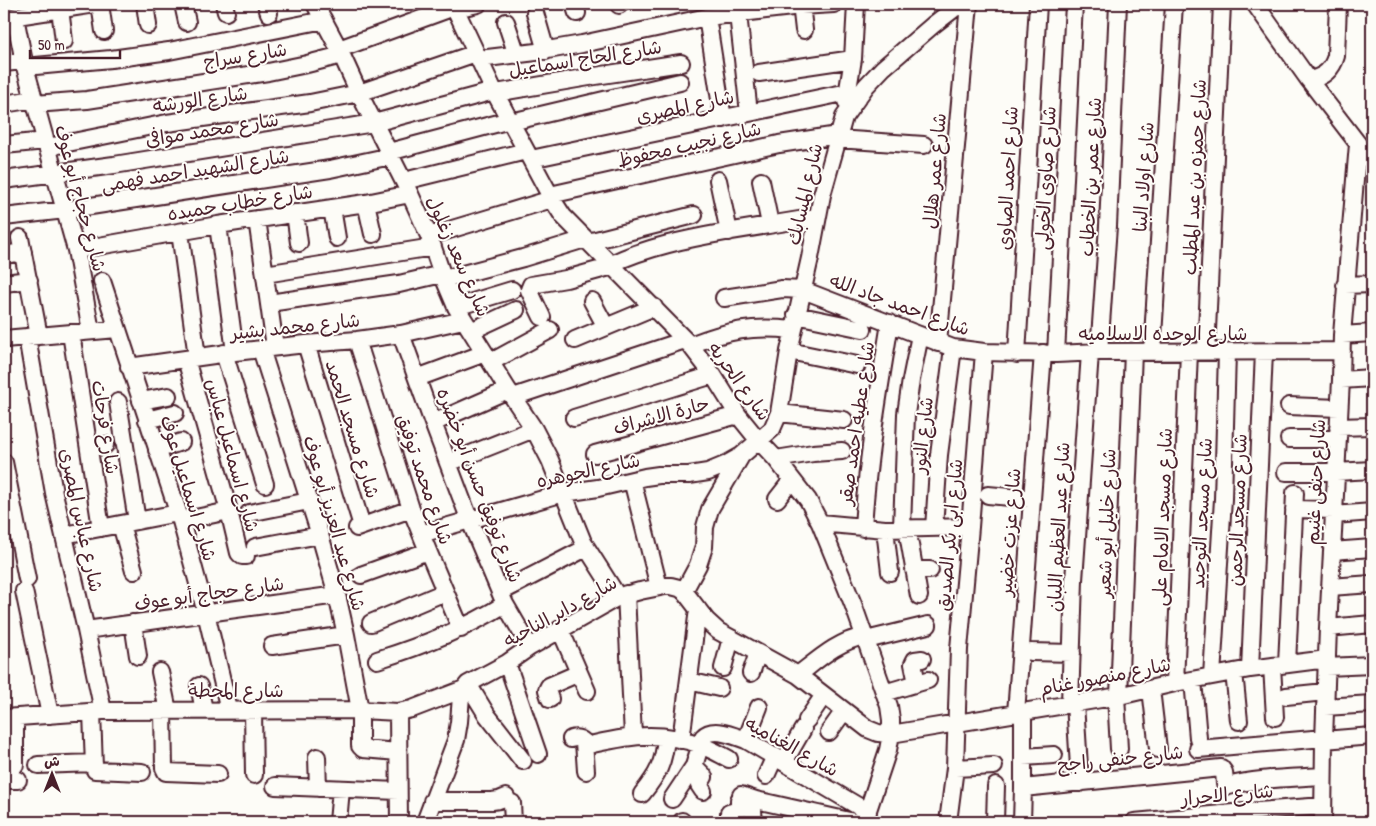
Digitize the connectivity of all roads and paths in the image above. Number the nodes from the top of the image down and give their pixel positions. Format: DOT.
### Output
graph roads {
  1 [pos="96,4"];
  2 [pos="100,4"];
  3 [pos="145,4"];
  4 [pos="183,4"];
  5 [pos="315,4"];
  6 [pos="478,4"];
  7 [pos="834,4"];
  8 [pos="856,4"];
  9 [pos="1038,4"];
  10 [pos="1074,4"];
  11 [pos="1118,4"];
  12 [pos="1174,4"];
  13 [pos="1222,4"];
  14 [pos="1255,4"];
  15 [pos="1338,4"];
  16 [pos="801,5"];
  17 [pos="958,5"];
  18 [pos="776,6"];
  19 [pos="454,7"];
  20 [pos="60,9"];
  21 [pos="536,13"];
  22 [pos="738,14"];
  23 [pos="708,17"];
  24 [pos="10,18"];
  25 [pos="324,20"];
  26 [pos="186,22"];
  27 [pos="506,22"];
  28 [pos="148,25"];
  29 [pos="804,30"];
  30 [pos="104,31"];
  31 [pos="64,41"];
  32 [pos="546,50"];
  33 [pos="340,52"];
  34 [pos="517,54"];
  35 [pos="478,56"];
  36 [pos="853,59"];
  37 [pos="4,63"];
  38 [pos="682,63"];
  39 [pos="24,64"];
  40 [pos="759,73"];
  41 [pos="1309,80"];
  42 [pos="680,82"];
  43 [pos="359,92"];
  44 [pos="495,92"];
  45 [pos="848,92"];
  46 [pos="35,102"];
  47 [pos="4,104"];
  48 [pos="749,113"];
  49 [pos="844,117"];
  50 [pos="723,119"];
  51 [pos="510,121"];
  52 [pos="374,123"];
  53 [pos="838,137"];
  54 [pos="47,144"];
  55 [pos="1358,144"];
  56 [pos="4,145"];
  57 [pos="924,145"];
  58 [pos="390,154"];
  59 [pos="529,155"];
  60 [pos="1372,162"];
  61 [pos="56,173"];
  62 [pos="4,180"];
  63 [pos="718,180"];
  64 [pos="761,181"];
  65 [pos="407,187"];
  66 [pos="551,197"];
  67 [pos="366,203"];
  68 [pos="332,208"];
  69 [pos="65,210"];
  70 [pos="295,213"];
  71 [pos="694,215"];
  72 [pos="4,217"];
  73 [pos="817,217"];
  74 [pos="257,219"];
  75 [pos="770,224"];
  76 [pos="218,225"];
  77 [pos="180,232"];
  78 [pos="729,232"];
  79 [pos="373,234"];
  80 [pos="337,238"];
  81 [pos="431,241"];
  82 [pos="586,241"];
  83 [pos="299,243"];
  84 [pos="76,250"];
  85 [pos="4,255"];
  86 [pos="612,265"];
  87 [pos="265,274"];
  88 [pos="443,277"];
  89 [pos="29,280"];
  90 [pos="102,281"];
  91 [pos="4,283"];
  92 [pos="1372,284"];
  93 [pos="1345,285"];
  94 [pos="512,290"];
  95 [pos="803,290"];
  96 [pos="724,298"];
  97 [pos="592,301"];
  98 [pos="269,303"];
  99 [pos="654,307"];
  100 [pos="516,310"];
  101 [pos="463,319"];
  102 [pos="794,323"];
  103 [pos="890,324"];
  104 [pos="606,327"];
  105 [pos="117,329"];
  106 [pos="863,329"];
  107 [pos="91,331"];
  108 [pos="70,333"];
  109 [pos="401,334"];
  110 [pos="1372,334"];
  111 [pos="920,335"];
  112 [pos="33,336"];
  113 [pos="4,340"];
  114 [pos="357,340"];
  115 [pos="575,340"];
  116 [pos="687,342"];
  117 [pos="1342,343"];
  118 [pos="306,344"];
  119 [pos="946,345"];
  120 [pos="268,348"];
  121 [pos="789,351"];
  122 [pos="230,352"];
  123 [pos="984,352"];
  124 [pos="1094,352"];
  125 [pos="1133,352"];
  126 [pos="1152,352"];
  127 [pos="1197,352"];
  128 [pos="1227,352"];
  129 [pos="1264,352"];
  130 [pos="1017,354"];
  131 [pos="1049,354"];
  132 [pos="488,357"];
  133 [pos="192,358"];
  134 [pos="857,365"];
  135 [pos="129,367"];
  136 [pos="713,375"];
  137 [pos="417,378"];
  138 [pos="1372,378"];
  139 [pos="1341,380"];
  140 [pos="511,394"];
  141 [pos="168,396"];
  142 [pos="141,401"];
  143 [pos="118,402"];
  144 [pos="1289,406"];
  145 [pos="1340,408"];
  146 [pos="175,413"];
  147 [pos="779,414"];
  148 [pos="738,416"];
  149 [pos="574,418"];
  150 [pos="147,420"];
  151 [pos="844,420"];
  152 [pos="433,423"];
  153 [pos="1372,426"];
  154 [pos="534,429"];
  155 [pos="1338,433"];
  156 [pos="1289,439"];
  157 [pos="759,441"];
  158 [pos="181,442"];
  159 [pos="105,445"];
  160 [pos="89,449"];
  161 [pos="157,450"];
  162 [pos="842,451"];
  163 [pos="595,454"];
  164 [pos="741,456"];
  165 [pos="776,459"];
  166 [pos="4,462"];
  167 [pos="448,463"];
  168 [pos="1372,470"];
  169 [pos="1286,472"];
  170 [pos="1336,472"];
  171 [pos="632,480"];
  172 [pos="792,480"];
  173 [pos="265,484"];
  174 [pos="564,493"];
  175 [pos="988,495"];
  176 [pos="777,499"];
  177 [pos="1032,499"];
  178 [pos="310,501"];
  179 [pos="412,509"];
  180 [pos="229,511"];
  181 [pos="1334,512"];
  182 [pos="1372,512"];
  183 [pos="249,513"];
  184 [pos="179,517"];
  185 [pos="470,521"];
  186 [pos="129,522"];
  187 [pos="820,523"];
  188 [pos="970,527"];
  189 [pos="101,528"];
  190 [pos="863,528"];
  191 [pos="905,528"];
  192 [pos="934,528"];
  193 [pos="884,529"];
  194 [pos="421,534"];
  195 [pos="64,535"];
  196 [pos="320,535"];
  197 [pos="586,548"];
  198 [pos="1372,548"];
  199 [pos="428,551"];
  200 [pos="1332,551"];
  201 [pos="134,571"];
  202 [pos="890,572"];
  203 [pos="362,574"];
  204 [pos="1372,584"];
  205 [pos="659,587"];
  206 [pos="1330,587"];
  207 [pos="684,591"];
  208 [pos="445,592"];
  209 [pos="336,595"];
  210 [pos="622,596"];
  211 [pos="919,596"];
  212 [pos="503,598"];
  213 [pos="698,610"];
  214 [pos="206,613"];
  215 [pos="133,623"];
  216 [pos="371,623"];
  217 [pos="928,624"];
  218 [pos="1372,624"];
  219 [pos="1328,628"];
  220 [pos="461,629"];
  221 [pos="560,629"];
  222 [pos="86,630"];
  223 [pos="346,635"];
  224 [pos="731,638"];
  225 [pos="865,638"];
  226 [pos="272,646"];
  227 [pos="530,647"];
  228 [pos="1030,652"];
  229 [pos="758,653"];
  230 [pos="1072,653"];
  231 [pos="138,656"];
  232 [pos="922,659"];
  233 [pos="377,660"];
  234 [pos="508,663"];
  235 [pos="1326,663"];
  236 [pos="1372,664"];
  237 [pos="1279,665"];
  238 [pos="723,668"];
  239 [pos="1250,669"];
  240 [pos="160,672"];
  241 [pos="1234,672"];
  242 [pos="580,673"];
  243 [pos="751,673"];
  244 [pos="798,675"];
  245 [pos="1212,676"];
  246 [pos="689,680"];
  247 [pos="1193,680"];
  248 [pos="1175,683"];
  249 [pos="199,686"];
  250 [pos="466,686"];
  251 [pos="719,688"];
  252 [pos="1151,689"];
  253 [pos="587,691"];
  254 [pos="884,693"];
  255 [pos="824,695"];
  256 [pos="1118,696"];
  257 [pos="1286,696"];
  258 [pos="550,699"];
  259 [pos="1325,699"];
  260 [pos="1072,704"];
  261 [pos="1372,704"];
  262 [pos="759,707"];
  263 [pos="204,710"];
  264 [pos="230,710"];
  265 [pos="253,710"];
  266 [pos="360,710"];
  267 [pos="165,711"];
  268 [pos="844,711"];
  269 [pos="98,712"];
  270 [pos="398,712"];
  271 [pos="1019,712"];
  272 [pos="50,716"];
  273 [pos="1275,717"];
  274 [pos="10,718"];
  275 [pos="1239,721"];
  276 [pos="956,722"];
  277 [pos="829,732"];
  278 [pos="891,734"];
  279 [pos="633,736"];
  280 [pos="1372,736"];
  281 [pos="674,739"];
  282 [pos="1324,739"];
  283 [pos="746,740"];
  284 [pos="701,745"];
  285 [pos="1119,749"];
  286 [pos="1158,749"];
  287 [pos="398,752"];
  288 [pos="538,754"];
  289 [pos="1054,755"];
  290 [pos="514,756"];
  291 [pos="317,757"];
  292 [pos="1023,757"];
  293 [pos="729,759"];
  294 [pos="779,759"];
  295 [pos="94,764"];
  296 [pos="38,765"];
  297 [pos="694,766"];
  298 [pos="994,766"];
  299 [pos="955,768"];
  300 [pos="586,770"];
  301 [pos="142,772"];
  302 [pos="218,774"];
  303 [pos="12,775"];
  304 [pos="254,775"];
  305 [pos="766,776"];
  306 [pos="1323,776"];
  307 [pos="1080,782"];
  308 [pos="275,786"];
  309 [pos="996,786"];
  310 [pos="318,788"];
  311 [pos="1023,788"];
  312 [pos="340,789"];
  313 [pos="398,791"];
  314 [pos="704,791"];
  315 [pos="642,794"];
  316 [pos="746,797"];
  317 [pos="672,799"];
  318 [pos="432,801"];
  319 [pos="729,814"];
  320 [pos="1323,814"];
  321 [pos="1294,815"];
  322 [pos="793,816"];
  323 [pos="1264,816"];
  324 [pos="866,817"];
  325 [pos="1233,817"];
  326 [pos="1212,818"];
  327 [pos="1173,820"];
  328 [pos="338,822"];
  329 [pos="399,822"];
  330 [pos="425,822"];
  331 [pos="513,822"];
  332 [pos="754,822"];
  333 [pos="854,822"];
  334 [pos="948,822"];
  335 [pos="995,822"];
  336 [pos="1022,822"];
  337 [pos="1134,822"];
  1 -- 20 [label="street"];
  2 -- 30 [label="street"];
  3 -- 28 [label="street"];
  4 -- 26 [label="street"];
  5 -- 25 [label="street, شارع سعد زغلول"];
  6 -- 19 [label="street, شارع سراج"];
  7 -- 16 [label="street, شارع الورشه"];
  8 -- 36 [label="street"];
  9 -- 130 [label="street, شارع احمد الصاوى"];
  10 -- 131 [label="street, شارع صاوى الخولى"];
  11 -- 124 [label="street, شارع عمر بن الخطاب"];
  12 -- 126 [label="street, شارع اولاد البنا"];
  13 -- 127 [label="street, شارع حمزه بن عبد المطلب"];
  14 -- 41 [label="street"];
  15 -- 41 [label="street"];
  16 -- 18 [label="street, شارع الورشه"];
  16 -- 29 [label="street"];
  17 -- 49 [label="street, شارع المسابك"];
  17 -- 119 [label="street, شارع عمر هلال"];
  18 -- 22 [label="street, شارع الورشه"];
  19 -- 33 [label="street, شارع سراج"];
  19 -- 35 [label="street, شارع الحريه"];
  20 -- 24 [label="street"];
  20 -- 31 [label="street"];
  21 -- 32 [label="street"];
  22 -- 23 [label="street, شارع الورشه"];
  22 -- 48 [label="street"];
  23 -- 32 [label="street, شارع الورشه"];
  23 -- 50 [label="street"];
  24 -- 39 [label="street, شارع حجاج أبو عوف"];
  25 -- 33 [label="street, شارع سعد زغلول"];
  25 -- 39 [label="street"];
  27 -- 34 [label="street"];
  32 -- 34 [label="street, شارع الورشه"];
  33 -- 43 [label="street, شارع سعد زغلول"];
  33 -- 46 [label="street, شارع سراج"];
  34 -- 35 [label="street, شارع الورشه"];
  35 -- 43 [label="street, شارع الورشه"];
  35 -- 44 [label="street, شارع الحريه"];
  36 -- 40 [label="street"];
  36 -- 45 [label="street"];
  37 -- 39 [label="street"];
  38 -- 44 [label="street, شارع الحاج اسماعيل"];
  39 -- 46 [label="street, شارع حجاج أبو عوف"];
  41 -- 55 [label="street"];
  42 -- 51 [label="street, شارع الشهيد احمد فهمى"];
  43 -- 52 [label="street, شارع سعد زغلول"];
  43 -- 54 [label="street, شارع الورشه"];
  44 -- 51 [label="street, شارع الحريه"];
  44 -- 52 [label="street, شارع الحاج اسماعيل"];
  45 -- 48 [label="street, شارع المصرى"];
  45 -- 49 [label="street"];
  46 -- 47 [label="street, شارع سراج"];
  46 -- 54 [label="street, شارع حجاج أبو عوف"];
  48 -- 50 [label="street, شارع المصرى"];
  49 -- 53 [label="street, شارع المسابك"];
  50 -- 59 [label="street, شارع المصرى"];
  51 -- 58 [label="street, شارع الشهيد احمد فهمى"];
  51 -- 59 [label="street, شارع الحريه"];
  52 -- 58 [label="street, شارع سعد زغلول"];
  52 -- 61 [label="street, شارع محمد موافى"];
  53 -- 57 [label="street"];
  53 -- 66 [label="street, شارع نجيب محفوظ"];
  53 -- 73 [label="street, شارع المسابك"];
  54 -- 56 [label="street, شارع الورشه"];
  54 -- 61 [label="street, شارع حجاج أبو عوف"];
  55 -- 60 [label="street"];
  55 -- 93 [label="street, شارع حنفى غنيم"];
  58 -- 65 [label="street, شارع سعد زغلول"];
  58 -- 69 [label="street, شارع الشهيد احمد فهمى"];
  59 -- 65 [label="street, شارع المصرى"];
  59 -- 66 [label="street, شارع الحريه"];
  61 -- 62 [label="street, شارع محمد موافى"];
  61 -- 69 [label="street, شارع حجاج أبو عوف"];
  63 -- 78 [label="street"];
  64 -- 75 [label="street"];
  65 -- 67 [label="street, شارع خطاب حميده"];
  65 -- 81 [label="street, شارع سعد زغلول"];
  66 -- 81 [label="street, شارع نجيب محفوظ"];
  66 -- 82 [label="street, شارع الحريه"];
  67 -- 68 [label="street, شارع خطاب حميده"];
  67 -- 79 [label="street"];
  68 -- 70 [label="street, شارع خطاب حميده"];
  68 -- 80 [label="street"];
  69 -- 72 [label="street, شارع الشهيد احمد فهمى"];
  69 -- 84 [label="street, شارع حجاج أبو عوف"];
  70 -- 74 [label="street, شارع خطاب حميده"];
  70 -- 83 [label="street"];
  71 -- 82 [label="street"];
  73 -- 75 [label="street"];
  73 -- 95 [label="street, شارع المسابك"];
  74 -- 76 [label="street, شارع خطاب حميده"];
  74 -- 87 [label="street, شارع عبد العزيز أبو عوف"];
  75 -- 78 [label="street"];
  76 -- 77 [label="street, شارع خطاب حميده"];
  76 -- 122 [label="street"];
  77 -- 84 [label="street, شارع خطاب حميده"];
  77 -- 133 [label="street, شارع اسماعيل عباس"];
  78 -- 86 [label="street"];
  81 -- 87 [label="street, شارع نجيب محفوظ"];
  81 -- 88 [label="street, شارع سعد زغلول"];
  82 -- 86 [label="street, شارع الحريه"];
  82 -- 88 [label="street"];
  84 -- 107 [label="street, شارع حجاج أبو عوف"];
  85 -- 89 [label="street, شارع عباس المصرى"];
  86 -- 99 [label="street, شارع الحريه"];
  86 -- 132 [label="street"];
  87 -- 98 [label="street, شارع عبد العزيز أبو عوف"];
  88 -- 98 [label="street"];
  88 -- 101 [label="street, شارع سعد زغلول"];
  89 -- 91 [label="street"];
  89 -- 112 [label="street, شارع عباس المصرى"];
  90 -- 105 [label="street, شارع اسماعيل عوف"];
  92 -- 93 [label="street"];
  93 -- 117 [label="street, شارع حنفى غنيم"];
  94 -- 101 [label="street"];
  95 -- 96 [label="street"];
  95 -- 102 [label="street, شارع المسابك"];
  95 -- 103 [label="street, شارع احمد جاد الله"];
  97 -- 104 [label="street"];
  98 -- 120 [label="street, شارع عبد العزيز أبو عوف"];
  99 -- 104 [label="street"];
  99 -- 116 [label="street, شارع الحريه"];
  100 -- 101 [label="street"];
  101 -- 109 [label="street, شارع محمد بشير"];
  101 -- 132 [label="street, شارع سعد زغلول"];
  102 -- 106 [label="street"];
  102 -- 116 [label="street"];
  102 -- 121 [label="street, شارع المسابك"];
  103 -- 111 [label="street, شارع احمد جاد الله"];
  103 -- 190 [label="street, شارع عطيه احمد صقر"];
  104 -- 115 [label="street"];
  105 -- 107 [label="street"];
  105 -- 135 [label="street, شارع اسماعيل عوف"];
  107 -- 108 [label="street"];
  108 -- 112 [label="street"];
  108 -- 160 [label="street, شارع فرحات"];
  109 -- 114 [label="street, شارع محمد بشير"];
  109 -- 137 [label="street, شارع توفيق حسن أبو خضره"];
  110 -- 117 [label="street, شارع الوحده الاسلاميه"];
  111 -- 119 [label="street, شارع احمد جاد الله"];
  111 -- 191 [label="street"];
  112 -- 113 [label="street"];
  112 -- 195 [label="street, شارع عباس المصرى"];
  114 -- 118 [label="street, شارع محمد بشير"];
  114 -- 179 [label="street, شارع محمد توفيق"];
  116 -- 136 [label="street, شارع الحريه"];
  116 -- 140 [label="street"];
  117 -- 129 [label="street, شارع الوحده الاسلاميه"];
  117 -- 139 [label="street, شارع حنفى غنيم"];
  118 -- 120 [label="street, شارع محمد بشير"];
  118 -- 179 [label="street, شارع مسجد الحمد"];
  119 -- 123 [label="street, شارع احمد جاد الله"];
  119 -- 192 [label="street, شارع النور"];
  120 -- 122 [label="street, شارع محمد بشير"];
  120 -- 178 [label="street, شارع عبد العزيز أبو عوف"];
  121 -- 134 [label="street"];
  121 -- 147 [label="street, شارع المسابك"];
  122 -- 133 [label="street, شارع محمد بشير"];
  122 -- 173 [label="street"];
  123 -- 130 [label="street, شارع الوحده الاسلاميه"];
  123 -- 188 [label="street, شارع ابى بكر الصديق"];
  124 -- 125 [label="street, شارع الوحده الاسلاميه"];
  124 -- 131 [label="street, شارع الوحده الاسلاميه"];
  124 -- 230 [label="street, شارع عبد العظيم اللبان"];
  125 -- 126 [label="street, شارع الوحده الاسلاميه"];
  125 -- 256 [label="street, شارع خليل أبو شعير"];
  126 -- 127 [label="street, شارع الوحده الاسلاميه"];
  127 -- 128 [label="street, شارع الوحده الاسلاميه"];
  127 -- 248 [label="street, شارع مسجد الامام على"];
  128 -- 129 [label="street, شارع الوحده الاسلاميه"];
  128 -- 245 [label="street, شارع مسجد التوحيد"];
  129 -- 239 [label="street, شارع مسجد الرحمن"];
  130 -- 131 [label="street, شارع الوحده الاسلاميه"];
  131 -- 177 [label="street, شارع عزت خضير"];
  132 -- 137 [label="street"];
  132 -- 140 [label="street, شارع سعد زغلول"];
  133 -- 135 [label="street, شارع محمد بشير"];
  133 -- 180 [label="street, شارع اسماعيل عباس"];
  135 -- 142 [label="street, شارع اسماعيل عوف"];
  136 -- 148 [label="street, شارع الحريه"];
  136 -- 149 [label="street"];
  137 -- 152 [label="street, شارع توفيق حسن أبو خضره"];
  138 -- 139 [label="street"];
  139 -- 145 [label="street, شارع حنفى غنيم"];
  140 -- 152 [label="street"];
  140 -- 154 [label="street, شارع سعد زغلول"];
  141 -- 142 [label="street"];
  142 -- 150 [label="street, شارع اسماعيل عوف"];
  143 -- 186 [label="street"];
  144 -- 145 [label="street"];
  145 -- 155 [label="street, شارع حنفى غنيم"];
  146 -- 150 [label="street"];
  147 -- 151 [label="street"];
  147 -- 157 [label="street, شارع المسابك"];
  148 -- 157 [label="street, شارع الحريه"];
  148 -- 163 [label="street, حارة الاشراف"];
  150 -- 161 [label="street, شارع اسماعيل عوف"];
  152 -- 167 [label="street, شارع توفيق حسن أبو خضره"];
  153 -- 155 [label="street"];
  154 -- 167 [label="street"];
  154 -- 174 [label="street, شارع سعد زغلول"];
  155 -- 156 [label="street"];
  155 -- 170 [label="street, شارع حنفى غنيم"];
  157 -- 164 [label="street, شارع الجوهره"];
  157 -- 165 [label="street, شارع الحريه"];
  158 -- 161 [label="street"];
  159 -- 160 [label="street"];
  160 -- 189 [label="street, شارع فرحات"];
  161 -- 184 [label="street, شارع اسماعيل عوف"];
  162 -- 165 [label="street"];
  164 -- 171 [label="street, شارع الجوهره"];
  164 -- 207 [label="street"];
  165 -- 172 [label="street, شارع الحريه"];
  166 -- 272 [label="street"];
  167 -- 185 [label="street, شارع توفيق حسن أبو خضره"];
  168 -- 170 [label="street"];
  169 -- 170 [label="street"];
  170 -- 181 [label="street, شارع حنفى غنيم"];
  171 -- 174 [label="street, شارع الجوهره"];
  171 -- 205 [label="street"];
  172 -- 176 [label="street"];
  172 -- 187 [label="street, شارع الحريه"];
  174 -- 185 [label="street, شارع الجوهره"];
  174 -- 197 [label="street, شارع سعد زغلول"];
  175 -- 177 [label="street"];
  177 -- 271 [label="street, شارع عزت خضير"];
  178 -- 183 [label="street"];
  178 -- 196 [label="street, شارع عبد العزيز أبو عوف"];
  179 -- 194 [label="street, شارع محمد توفيق"];
  180 -- 184 [label="street"];
  180 -- 196 [label="street, شارع اسماعيل عباس"];
  181 -- 182 [label="street"];
  181 -- 200 [label="street, شارع حنفى غنيم"];
  181 -- 237 [label="street"];
  184 -- 186 [label="street"];
  184 -- 214 [label="street, شارع اسماعيل عوف"];
  185 -- 194 [label="street, شارع الجوهره"];
  185 -- 212 [label="street, شارع توفيق حسن أبو خضره"];
  186 -- 189 [label="street"];
  186 -- 201 [label="street"];
  187 -- 190 [label="street"];
  187 -- 225 [label="street, شارع الحريه"];
  188 -- 192 [label="street"];
  188 -- 276 [label="street, شارع ابى بكر الصديق"];
  189 -- 195 [label="street"];
  190 -- 193 [label="street"];
  191 -- 192 [label="street"];
  191 -- 193 [label="street"];
  191 -- 211 [label="street"];
  193 -- 202 [label="street"];
  194 -- 199 [label="street, شارع محمد توفيق"];
  195 -- 222 [label="street, شارع عباس المصرى"];
  196 -- 209 [label="street, شارع عبد العزيز أبو عوف"];
  197 -- 210 [label="street, شارع سعد زغلول"];
  197 -- 212 [label="street"];
  198 -- 200 [label="street"];
  199 -- 203 [label="street"];
  199 -- 208 [label="street, شارع محمد توفيق"];
  200 -- 206 [label="street, شارع حنفى غنيم"];
  204 -- 206 [label="street"];
  205 -- 207 [label="street, شارع داير الناحيه"];
  205 -- 210 [label="street, شارع داير الناحيه"];
  206 -- 219 [label="street, شارع حنفى غنيم"];
  207 -- 213 [label="street"];
  208 -- 216 [label="street"];
  208 -- 220 [label="street, شارع محمد توفيق"];
  209 -- 214 [label="street, شارع حجاج أبو عوف"];
  209 -- 223 [label="street, شارع عبد العزيز أبو عوف"];
  210 -- 221 [label="street, شارع داير الناحيه"];
  210 -- 279 [label="street"];
  212 -- 220 [label="street"];
  212 -- 227 [label="street, شارع توفيق حسن أبو خضره"];
  213 -- 224 [label="street"];
  213 -- 246 [label="street"];
  214 -- 215 [label="street, شارع حجاج أبو عوف"];
  214 -- 264 [label="street, شارع اسماعيل عوف"];
  215 -- 222 [label="street, شارع حجاج أبو عوف"];
  215 -- 231 [label="street"];
  217 -- 225 [label="street"];
  218 -- 219 [label="street"];
  219 -- 235 [label="street, شارع حنفى غنيم"];
  220 -- 233 [label="street"];
  221 -- 227 [label="street, شارع داير الناحيه"];
  221 -- 242 [label="street"];
  222 -- 269 [label="street, شارع عباس المصرى"];
  223 -- 226 [label="street"];
  223 -- 266 [label="street, شارع عبد العزيز أبو عوف"];
  224 -- 229 [label="street"];
  224 -- 238 [label="street"];
  225 -- 244 [label="street"];
  225 -- 254 [label="street, شارع الحريه"];
  227 -- 234 [label="street, شارع داير الناحيه"];
  228 -- 230 [label="street"];
  229 -- 243 [label="street"];
  229 -- 244 [label="street"];
  230 -- 260 [label="street, شارع عبد العظيم اللبان"];
  232 -- 254 [label="street"];
  234 -- 250 [label="street, شارع داير الناحيه"];
  234 -- 288 [label="street"];
  235 -- 236 [label="street, شارع منصور غنام"];
  235 -- 237 [label="street, شارع منصور غنام"];
  235 -- 259 [label="street, شارع حنفى غنيم"];
  237 -- 239 [label="street, شارع منصور غنام"];
  237 -- 273 [label="street"];
  239 -- 241 [label="street, شارع منصور غنام"];
  240 -- 267 [label="street"];
  241 -- 245 [label="street, شارع منصور غنام"];
  241 -- 275 [label="street"];
  242 -- 253 [label="street"];
  242 -- 258 [label="street"];
  244 -- 255 [label="street"];
  245 -- 247 [label="street, شارع منصور غنام"];
  246 -- 251 [label="street"];
  246 -- 281 [label="street"];
  247 -- 248 [label="street, شارع منصور غنام"];
  247 -- 282 [label="street"];
  248 -- 252 [label="street, شارع منصور غنام"];
  249 -- 263 [label="street"];
  250 -- 270 [label="street, شارع المحطة"];
  250 -- 290 [label="street"];
  250 -- 318 [label="street"];
  252 -- 256 [label="street, شارع منصور غنام"];
  252 -- 286 [label="street"];
  254 -- 278 [label="street, شارع الحريه"];
  255 -- 268 [label="street"];
  255 -- 294 [label="street"];
  256 -- 260 [label="street, شارع منصور غنام"];
  256 -- 285 [label="street, شارع خليل أبو شعير"];
  257 -- 259 [label="street"];
  259 -- 261 [label="street"];
  259 -- 282 [label="street, شارع حنفى غنيم"];
  260 -- 271 [label="street, شارع منصور غنام"];
  260 -- 307 [label="street"];
  262 -- 283 [label="street"];
  263 -- 264 [label="street, شارع المحطة"];
  263 -- 267 [label="street, شارع المحطة"];
  264 -- 265 [label="street, شارع المحطة"];
  265 -- 266 [label="street, شارع المحطة"];
  265 -- 304 [label="street"];
  266 -- 270 [label="street, شارع المحطة"];
  266 -- 287 [label="street, شارع عبد العزيز أبو عوف"];
  267 -- 269 [label="street, شارع المحطة"];
  267 -- 302 [label="street"];
  268 -- 277 [label="street"];
  268 -- 278 [label="street"];
  269 -- 272 [label="street, شارع المحطة"];
  269 -- 295 [label="street, شارع عباس المصرى"];
  270 -- 287 [label="street"];
  271 -- 276 [label="street, شارع منصور غنام"];
  271 -- 292 [label="street, شارع عزت خضير"];
  272 -- 274 [label="street, شارع المحطة"];
  274 -- 303 [label="street"];
  276 -- 278 [label="street, شارع منصور غنام"];
  276 -- 299 [label="street, شارع ابى بكر الصديق"];
  278 -- 324 [label="street, شارع الحريه"];
  279 -- 281 [label="street"];
  279 -- 300 [label="street"];
  280 -- 282 [label="street"];
  281 -- 284 [label="street"];
  281 -- 315 [label="street"];
  282 -- 306 [label="street, شارع حنفى غنيم"];
  283 -- 284 [label="street, شارع الغناميه"];
  283 -- 294 [label="street, شارع الغناميه"];
  284 -- 293 [label="street"];
  284 -- 297 [label="street"];
  287 -- 313 [label="street"];
  289 -- 292 [label="street"];
  291 -- 310 [label="street"];
  292 -- 311 [label="street, شارع عزت خضير"];
  294 -- 305 [label="street"];
  294 -- 324 [label="street, شارع الغناميه"];
  295 -- 296 [label="street"];
  295 -- 301 [label="street"];
  297 -- 314 [label="street"];
  297 -- 317 [label="street"];
  298 -- 299 [label="street"];
  299 -- 334 [label="street, شارع ابى بكر الصديق"];
  306 -- 307 [label="street, شارع حنفى راجح"];
  306 -- 320 [label="street, شارع حنفى غنيم"];
  307 -- 311 [label="street, شارع حنفى راجح"];
  308 -- 310 [label="street"];
  309 -- 335 [label="street"];
  310 -- 312 [label="street"];
  311 -- 336 [label="street, شارع عزت خضير"];
  312 -- 313 [label="street"];
  312 -- 328 [label="street"];
  313 -- 329 [label="street"];
  316 -- 319 [label="street"];
  316 -- 322 [label="street"];
  316 -- 332 [label="street"];
  318 -- 330 [label="street"];
  318 -- 331 [label="street"];
  320 -- 321 [label="street, شارع الاحرار"];
  321 -- 323 [label="street, شارع الاحرار"];
  322 -- 333 [label="street"];
  323 -- 325 [label="street, شارع الاحرار"];
  325 -- 326 [label="street, شارع الاحرار"];
  326 -- 327 [label="street, شارع الاحرار"];
  327 -- 337 [label="street, شارع الاحرار"];
}
